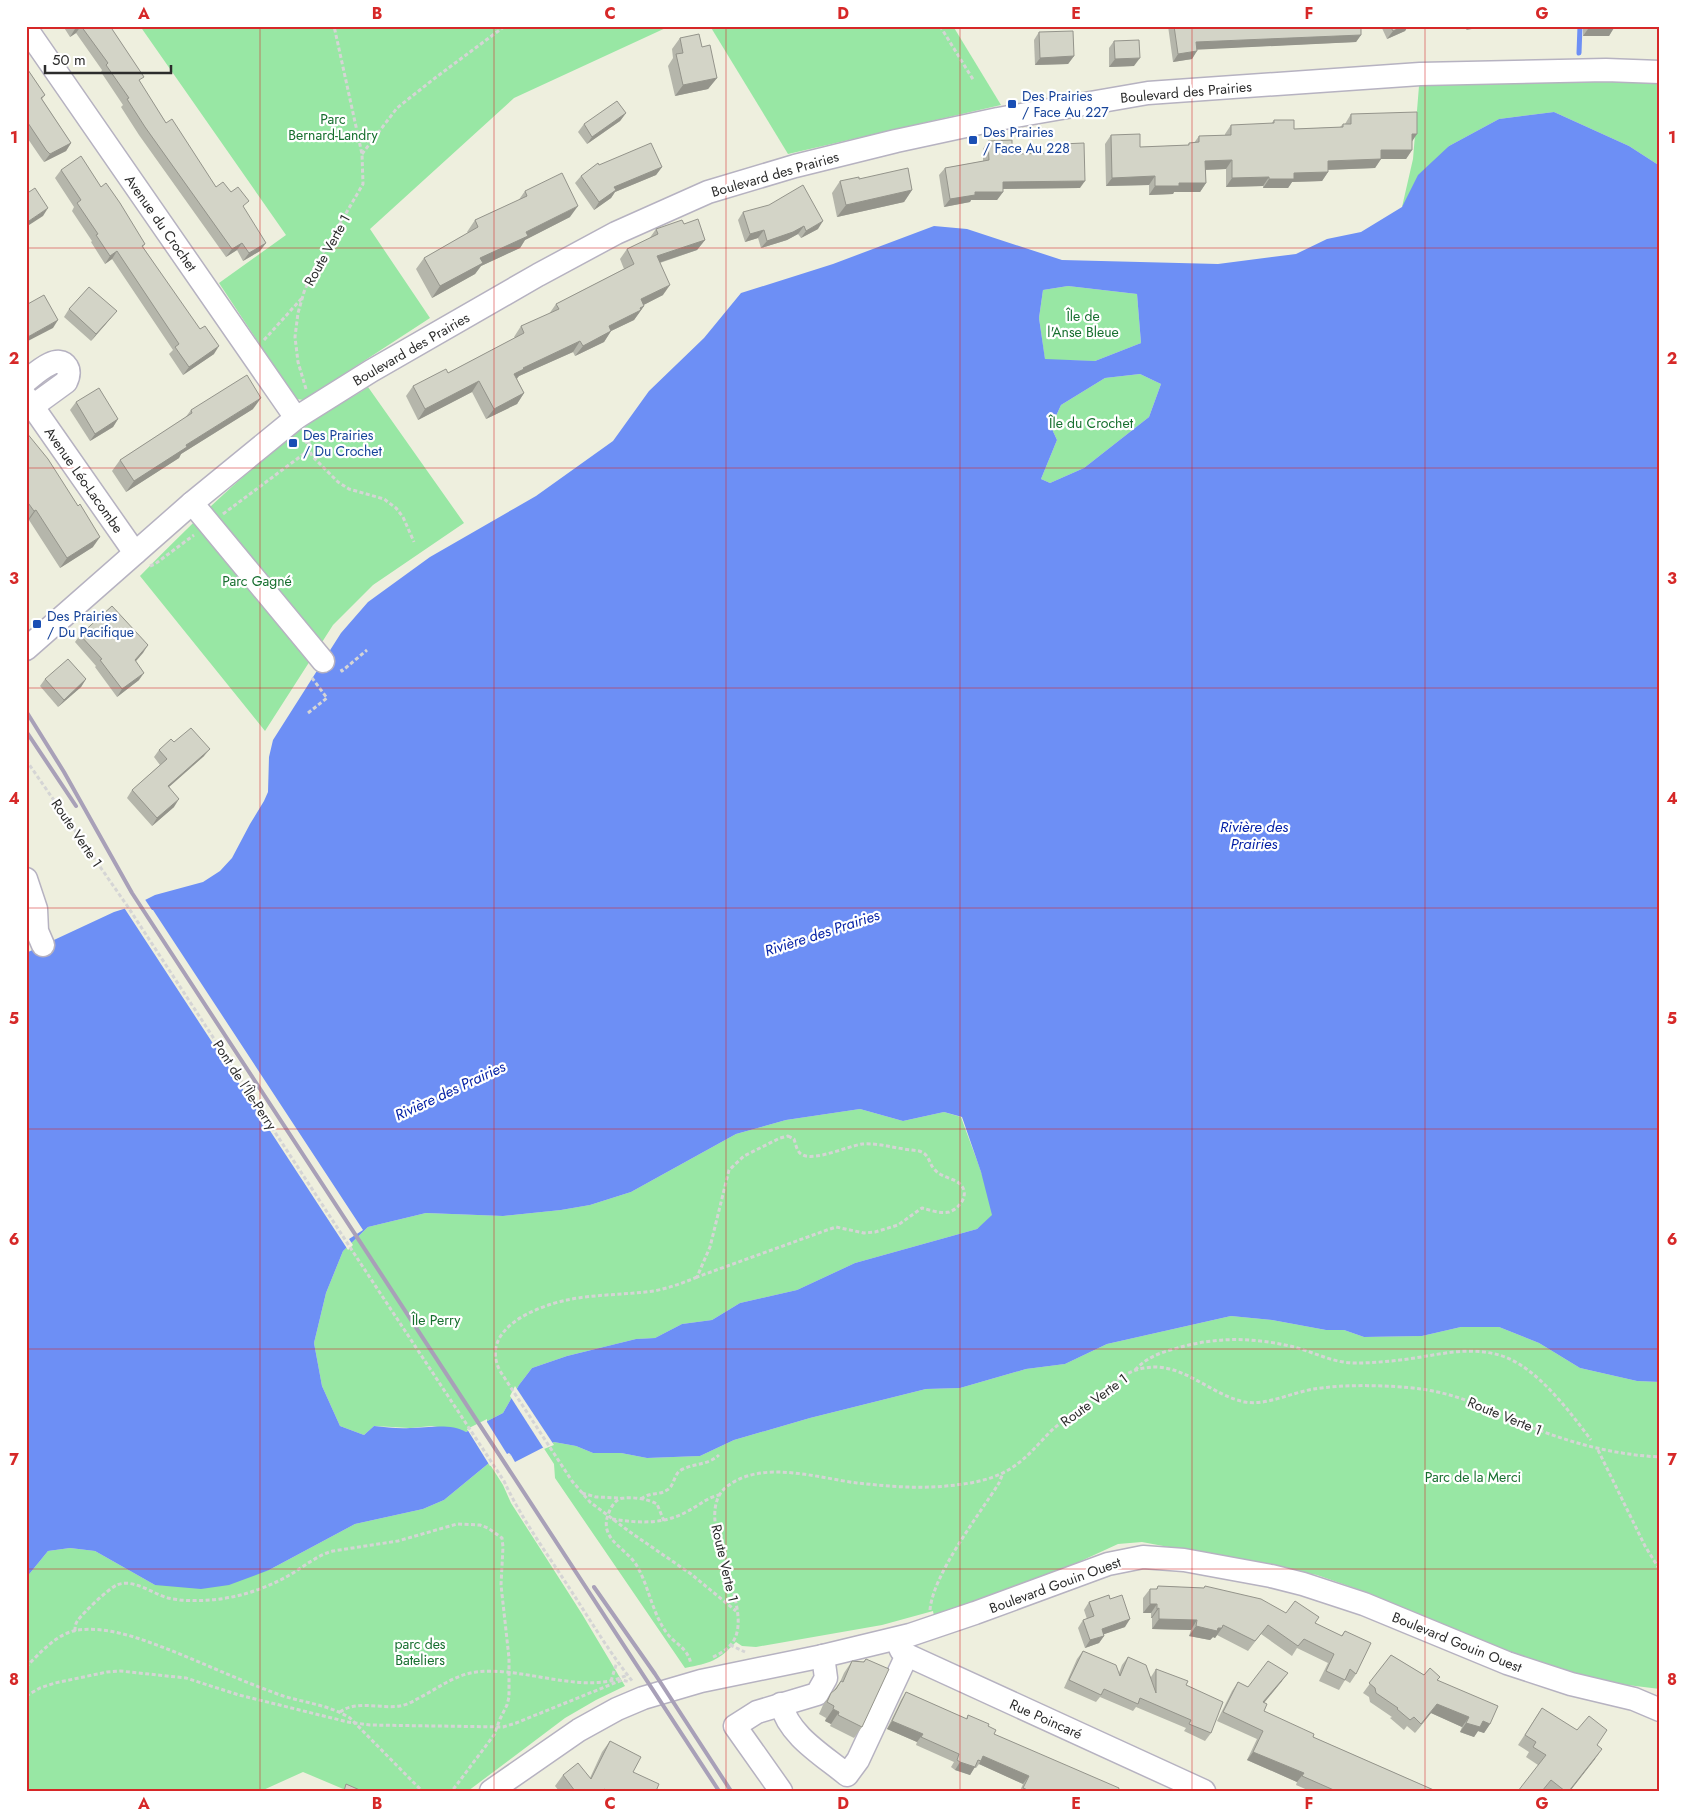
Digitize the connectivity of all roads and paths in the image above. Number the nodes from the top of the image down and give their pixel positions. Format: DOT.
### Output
graph roads {
  1 [pos="334,26"];
  2 [pos="505,26"];
  3 [pos="940,26"];
  4 [pos="26,28"];
  5 [pos="1660,72"];
  6 [pos="974,81"];
  7 [pos="362,154"];
  8 [pos="302,298"];
  9 [pos="251,353"];
  10 [pos="26,381"];
  11 [pos="30,402"];
  12 [pos="301,415"];
  13 [pos="309,448"];
  14 [pos="192,503"];
  15 [pos="209,524"];
  16 [pos="414,542"];
  17 [pos="139,560"];
  18 [pos="26,649"];
  19 [pos="367,650"];
  20 [pos="324,668"];
  21 [pos="308,713"];
  22 [pos="26,760"];
  23 [pos="26,879"];
  24 [pos="128,907"];
  25 [pos="43,945"];
  26 [pos="697,1277"];
  27 [pos="1133,1372"];
  28 [pos="1591,1440"];
  29 [pos="1598,1450"];
  30 [pos="719,1455"];
  31 [pos="1660,1456"];
  32 [pos="1003,1472"];
  33 [pos="581,1493"];
  34 [pos="720,1495"];
  35 [pos="620,1498"];
  36 [pos="641,1500"];
  37 [pos="607,1516"];
  38 [pos="612,1519"];
  39 [pos="664,1521"];
  40 [pos="1660,1570"];
  41 [pos="736,1611"];
  42 [pos="929,1615"];
  43 [pos="75,1631"];
  44 [pos="730,1645"];
  45 [pos="901,1647"];
  46 [pos="823,1656"];
  47 [pos="617,1661"];
  48 [pos="691,1664"];
  49 [pos="26,1667"];
  50 [pos="510,1673"];
  51 [pos="628,1675"];
  52 [pos="611,1681"];
  53 [pos="26,1696"];
  54 [pos="1634,1699"];
  55 [pos="1660,1699"];
  56 [pos="781,1704"];
  57 [pos="1660,1710"];
  58 [pos="340,1712"];
  59 [pos="354,1723"];
  60 [pos="497,1727"];
  61 [pos="422,1791"];
  62 [pos="452,1791"];
  63 [pos="491,1791"];
  64 [pos="781,1791"];
  65 [pos="1204,1791"];
  1 -- 7 [label="path, Route Verte 1"];
  2 -- 7 [label="path"];
  3 -- 6 [label="path"];
  4 -- 9 [label="street, Avenue du Crochet"];
  5 -- 12 [label="street, Boulevard des Prairies"];
  7 -- 8 [label="path, Route Verte 1"];
  8 -- 9 [label="path"];
  8 -- 12 [label="path, Route Verte 1"];
  9 -- 12 [label="street, Avenue du Crochet"];
  10 -- 11 [label="street, Avenue Léo-Lacombe"];
  11 -- 17 [label="street, Avenue Léo-Lacombe"];
  12 -- 13 [label="path"];
  12 -- 13 [label="path, Route Verte 1"];
  12 -- 14 [label="street, Boulevard des Prairies"];
  13 -- 15 [label="path"];
  13 -- 16 [label="path"];
  14 -- 15 [label="street"];
  14 -- 17 [label="street, Boulevard des Prairies"];
  15 -- 17 [label="path"];
  15 -- 20 [label="street"];
  17 -- 18 [label="street, Boulevard des Prairies"];
  19 -- 20 [label="path"];
  20 -- 21 [label="path"];
  22 -- 24 [label="path, Route Verte 1"];
  23 -- 25 [label="street"];
  24 -- 47 [label="path, Pont de l'Île-Perry"];
  26 -- 26 [label="path"];
  26 -- 33 [label="path"];
  27 -- 28 [label="path"];
  27 -- 31 [label="path, Route Verte 1"];
  27 -- 32 [label="path, Route Verte 1"];
  29 -- 40 [label="path"];
  30 -- 36 [label="path"];
  32 -- 34 [label="path, Route Verte 1"];
  32 -- 42 [label="path"];
  33 -- 35 [label="path"];
  33 -- 37 [label="path"];
  34 -- 39 [label="path"];
  34 -- 41 [label="path, Route Verte 1"];
  35 -- 36 [label="path"];
  35 -- 37 [label="path"];
  36 -- 39 [label="path"];
  37 -- 38 [label="path"];
  37 -- 48 [label="path"];
  38 -- 39 [label="path"];
  38 -- 41 [label="path"];
  41 -- 44 [label="path, Route Verte 1"];
  43 -- 49 [label="path"];
  43 -- 50 [label="path"];
  43 -- 58 [label="path"];
  45 -- 46 [label="street, Boulevard Gouin Ouest"];
  45 -- 54 [label="street, Boulevard Gouin Ouest"];
  45 -- 56 [label="street"];
  45 -- 65 [label="street, Rue Poincaré"];
  46 -- 56 [label="street"];
  46 -- 63 [label="street, Boulevard Gouin Ouest"];
  47 -- 51 [label="path"];
  47 -- 52 [label="path"];
  50 -- 52 [label="path"];
  50 -- 58 [label="path"];
  50 -- 60 [label="path"];
  51 -- 52 [label="path"];
  51 -- 60 [label="path"];
  53 -- 59 [label="path"];
  54 -- 55 [label="street, Boulevard Gouin Ouest"];
  54 -- 57 [label="street, Boulevard Gouin Ouest"];
  56 -- 64 [label="street"];
  58 -- 59 [label="path"];
  59 -- 60 [label="path"];
  59 -- 61 [label="path"];
  60 -- 62 [label="path"];
}
